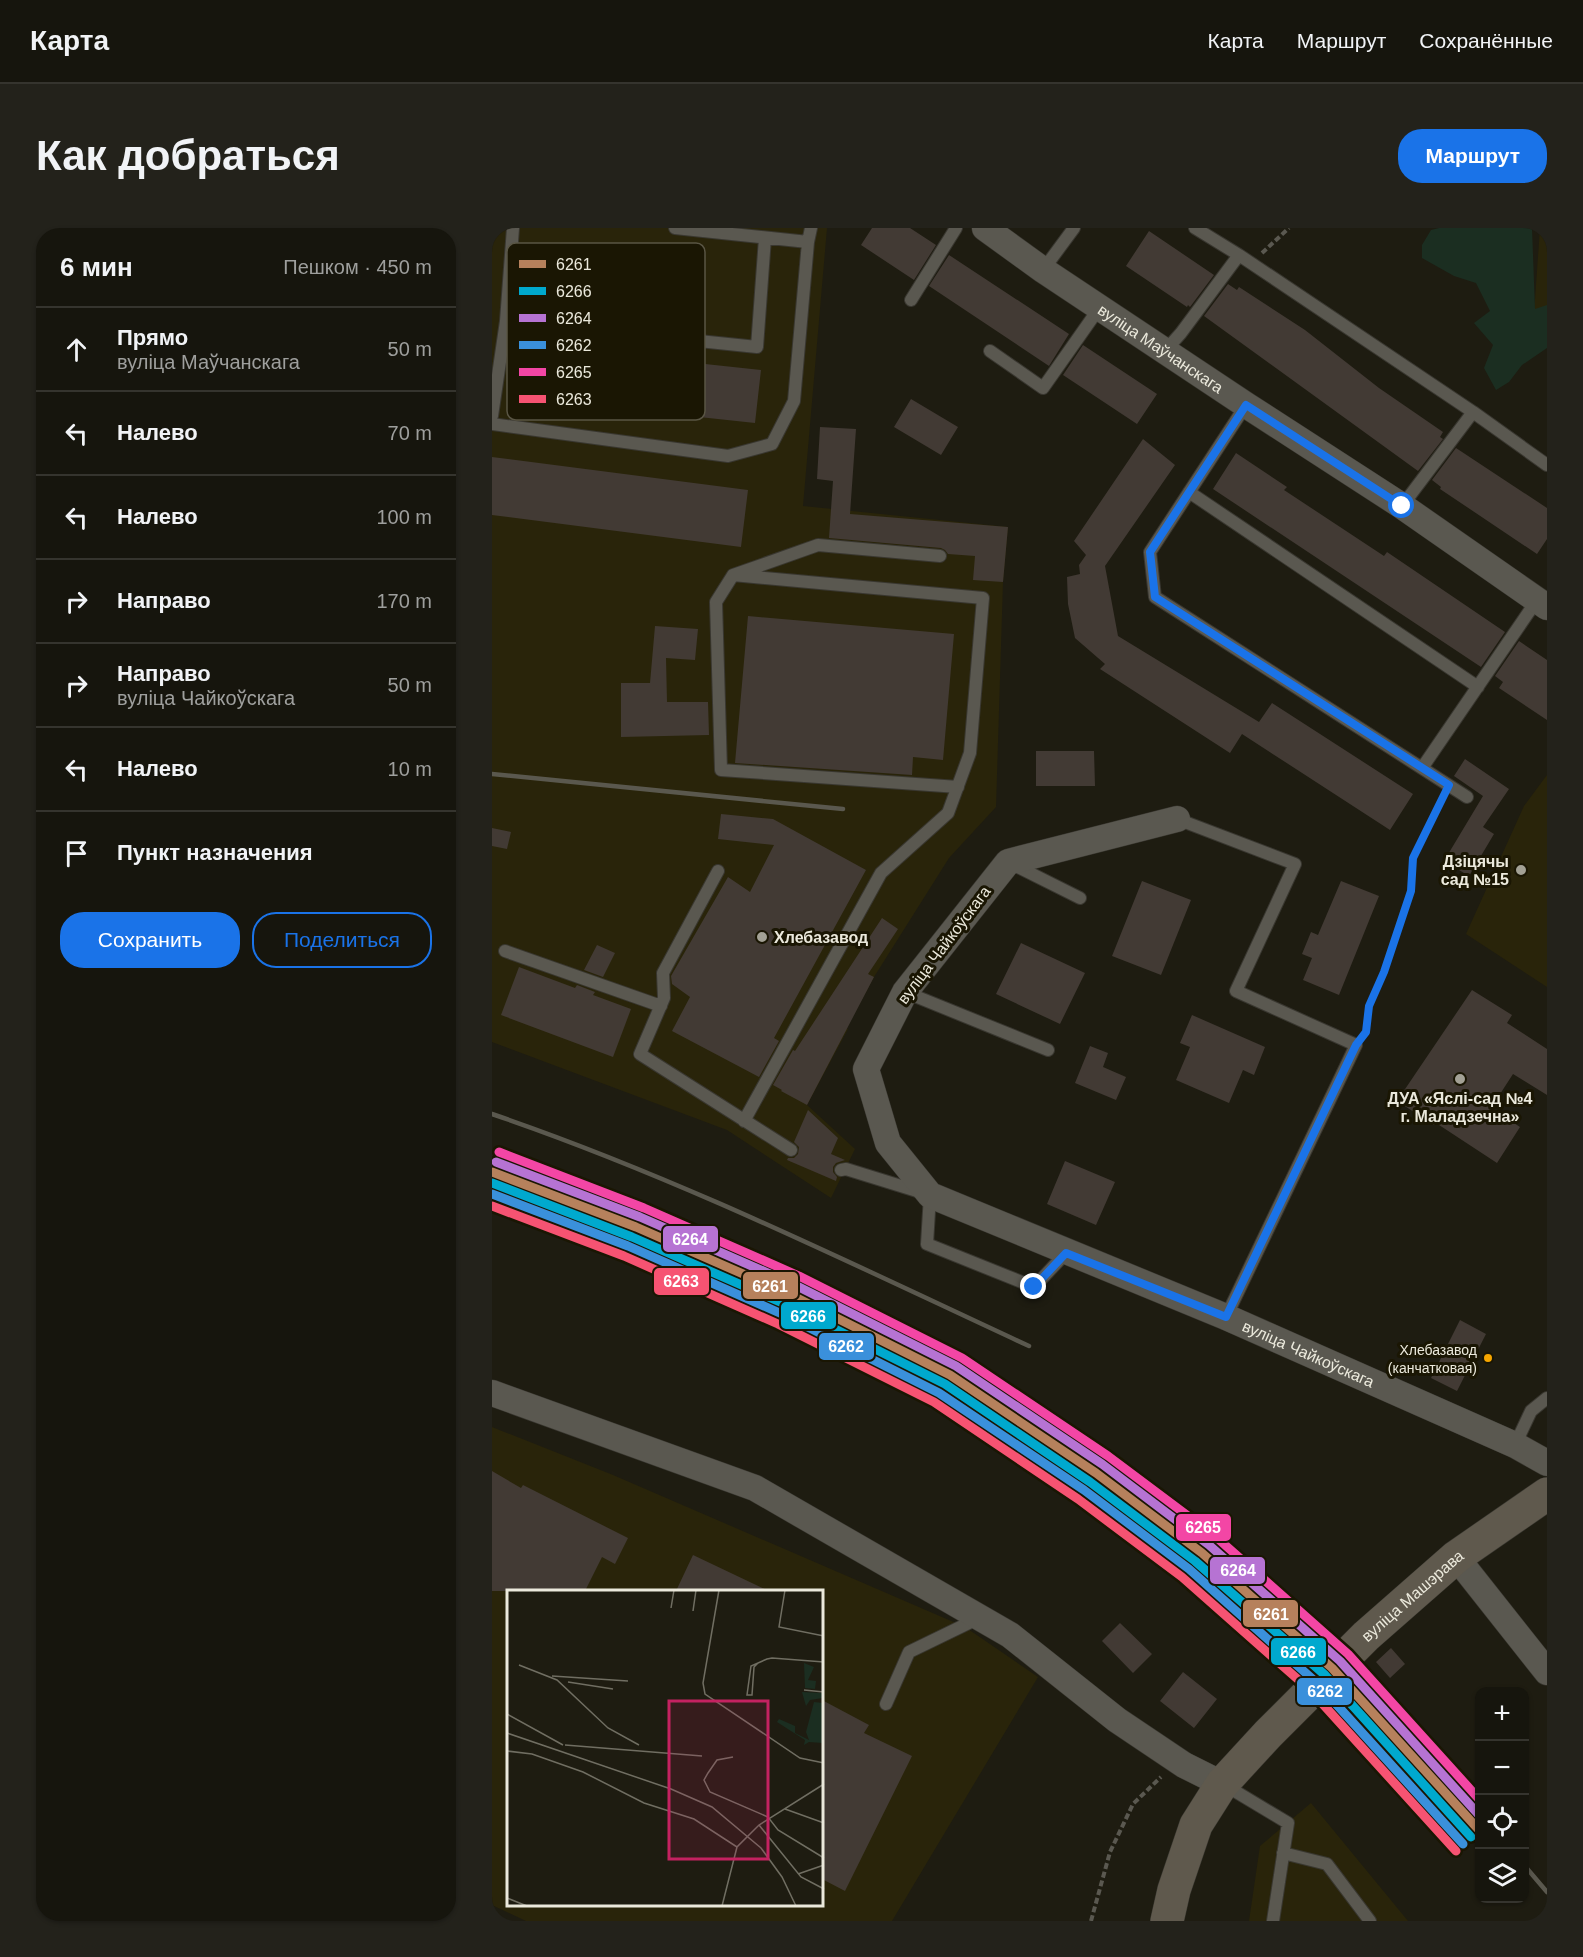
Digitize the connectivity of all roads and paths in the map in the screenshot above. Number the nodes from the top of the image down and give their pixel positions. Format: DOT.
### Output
graph roads {
  1 [pos="513,228"];
  2 [pos="675,228"];
  3 [pos="811,228"];
  4 [pos="956,228"];
  5 [pos="985,228"];
  6 [pos="1074,228"];
  7 [pos="1195,228"];
  8 [pos="1289,228"];
  9 [pos="765,238"];
  10 [pos="808,242"];
  11 [pos="512,243"];
  12 [pos="1239,255"];
  13 [pos="1251,264"];
  14 [pos="1043,270"];
  15 [pos="911,300"];
  16 [pos="1100,307"];
  17 [pos="507,308"];
  18 [pos="506,321"];
  19 [pos="705,341"];
  20 [pos="990,351"];
  21 [pos="1165,351"];
  22 [pos="1246,405"];
  23 [pos="1473,412"];
  24 [pos="492,416"];
  25 [pos="492,424"];
  26 [pos="1547,465"];
  27 [pos="1189,492"];
  28 [pos="1402,506"];
  29 [pos="940,556"];
  30 [pos="734,575"];
  31 [pos="1542,603"];
  32 [pos="1478,687"];
  33 [pos="1422,768"];
  34 [pos="1449,785"];
  35 [pos="958,787"];
  36 [pos="1467,797"];
  37 [pos="1177,819"];
  38 [pos="1008,862"];
  39 [pos="718,871"];
  40 [pos="1080,897"];
  41 [pos="505,951"];
  42 [pos="905,992"];
  43 [pos="661,1006"];
  44 [pos="1356,1045"];
  45 [pos="1048,1050"];
  46 [pos="744,1121"];
  47 [pos="791,1150"];
  48 [pos="841,1170"];
  49 [pos="930,1196"];
  50 [pos="1066,1253"];
  51 [pos="1226,1317"];
  52 [pos="492,1393"];
  53 [pos="1547,1398"];
  54 [pos="1515,1445"];
  55 [pos="1547,1463"];
  56 [pos="1547,1494"];
  57 [pos="1456,1557"];
  58 [pos="980,1618"];
  59 [pos="1547,1672"];
  60 [pos="886,1704"];
  61 [pos="1222,1784"];
  62 [pos="1283,1853"];
  63 [pos="1170,1906"];
  64 [pos="1273,1921"];
  65 [pos="1370,1921"];
  1 -- 11 [label="lane"];
  2 -- 9 [label="lane"];
  3 -- 10 [label="lane"];
  4 -- 15 [label="lane"];
  5 -- 14 [label="street, вуліца Маўчанскага"];
  6 -- 14 [label="lane"];
  7 -- 12 [label="lane"];
  8 -- 13 [label="path"];
  9 -- 10 [label="lane"];
  9 -- 19 [label="lane"];
  10 -- 25 [label="lane"];
  12 -- 13 [label="lane"];
  12 -- 21 [label="lane"];
  13 -- 23 [label="lane"];
  14 -- 16 [label="street, вуліца Маўчанскага"];
  16 -- 20 [label="lane"];
  16 -- 21 [label="street, вуліца Маўчанскага"];
  17 -- 18 [label="lane"];
  18 -- 24 [label="lane"];
  21 -- 22 [label="street, вуліца Маўчанскага"];
  22 -- 27 [label="lane"];
  22 -- 28 [label="street, вуліца Маўчанскага"];
  23 -- 26 [label="lane"];
  23 -- 28 [label="lane"];
  27 -- 32 [label="lane"];
  27 -- 33 [label="lane"];
  28 -- 31 [label="street, вуліца Маўчанскага"];
  29 -- 30 [label="lane"];
  30 -- 35 [label="lane"];
  30 -- 35 [label="lane"];
  31 -- 32 [label="lane"];
  32 -- 33 [label="lane"];
  33 -- 34 [label="lane"];
  34 -- 36 [label="lane"];
  34 -- 44 [label="path"];
  35 -- 46 [label="lane"];
  37 -- 38 [label="street"];
  37 -- 44 [label="lane"];
  38 -- 40 [label="lane"];
  38 -- 42 [label="street, вуліца Чайкоўскага"];
  39 -- 43 [label="lane"];
  41 -- 43 [label="lane"];
  42 -- 45 [label="lane"];
  42 -- 49 [label="street, вуліца Чайкоўскага"];
  43 -- 46 [label="lane"];
  44 -- 51 [label="lane"];
  46 -- 47 [label="lane"];
  48 -- 49 [label="lane"];
  49 -- 50 [label="street, вуліца Чайкоўскага"];
  49 -- 50 [label="lane"];
  50 -- 51 [label="street, вуліца Чайкоўскага"];
  51 -- 54 [label="street, вуліца Чайкоўскага"];
  52 -- 58 [label="street"];
  53 -- 54 [label="lane"];
  54 -- 55 [label="street, вуліца Чайкоўскага"];
  56 -- 57 [label="main road, вуліца Машэрава"];
  57 -- 59 [label="street"];
  57 -- 61 [label="main road, вуліца Машэрава"];
  58 -- 60 [label="lane"];
  58 -- 61 [label="street"];
  61 -- 62 [label="lane"];
  61 -- 63 [label="main road, вуліца Машэрава"];
  62 -- 64 [label="lane"];
  62 -- 65 [label="lane"];
}
